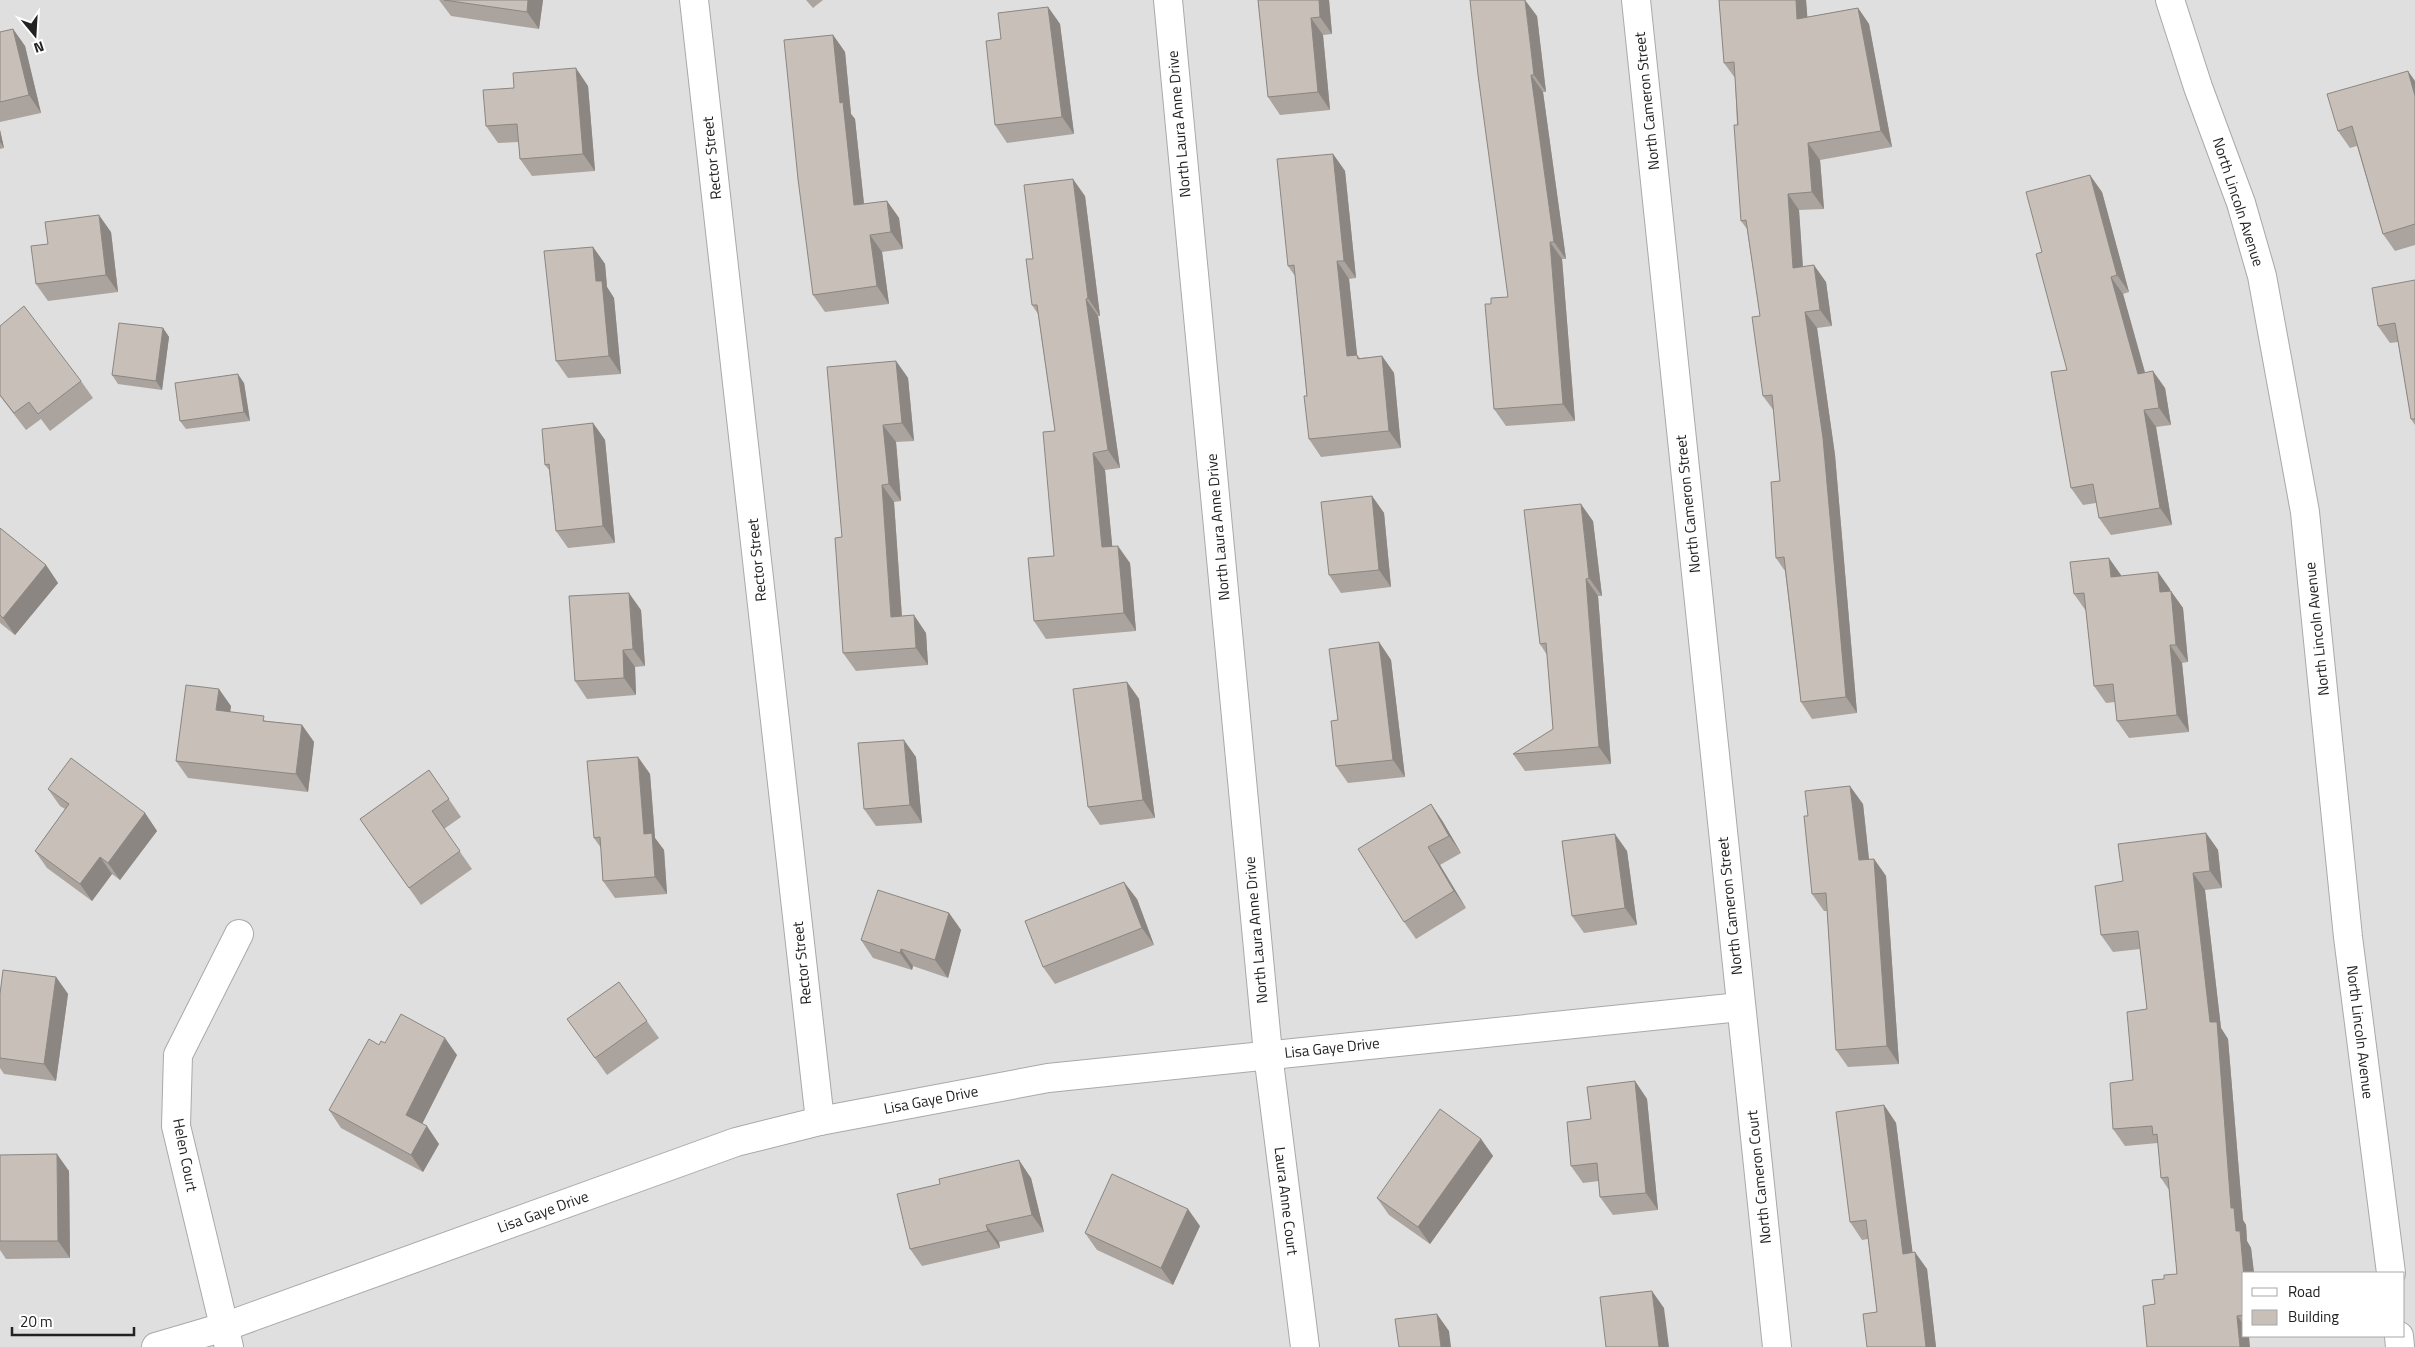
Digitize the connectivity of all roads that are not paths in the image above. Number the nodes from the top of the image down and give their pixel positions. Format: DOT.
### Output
graph roads {
  1 [pos="694,0"];
  2 [pos="1168,0"];
  3 [pos="1636,0"];
  4 [pos="2170,0"];
  5 [pos="239,934"];
  6 [pos="1740,1007"];
  7 [pos="1268,1054"];
  8 [pos="820,1121"];
  9 [pos="2391,1272"];
  10 [pos="226,1337"];
  11 [pos="156,1347"];
  12 [pos="1305,1347"];
  13 [pos="1777,1347"];
  1 -- 8 [label="street, Rector Street"];
  2 -- 7 [label="street, North Laura Anne Drive"];
  3 -- 6 [label="street, North Cameron Street"];
  4 -- 9 [label="street, North Lincoln Avenue"];
  5 -- 10 [label="street, Helen Court"];
  6 -- 7 [label="street, Lisa Gaye Drive"];
  6 -- 13 [label="street, North Cameron Court"];
  7 -- 8 [label="street, Lisa Gaye Drive"];
  7 -- 12 [label="street, Laura Anne Court"];
  8 -- 10 [label="street, Lisa Gaye Drive"];
  10 -- 11 [label="street, Lisa Gaye Drive"];
}
